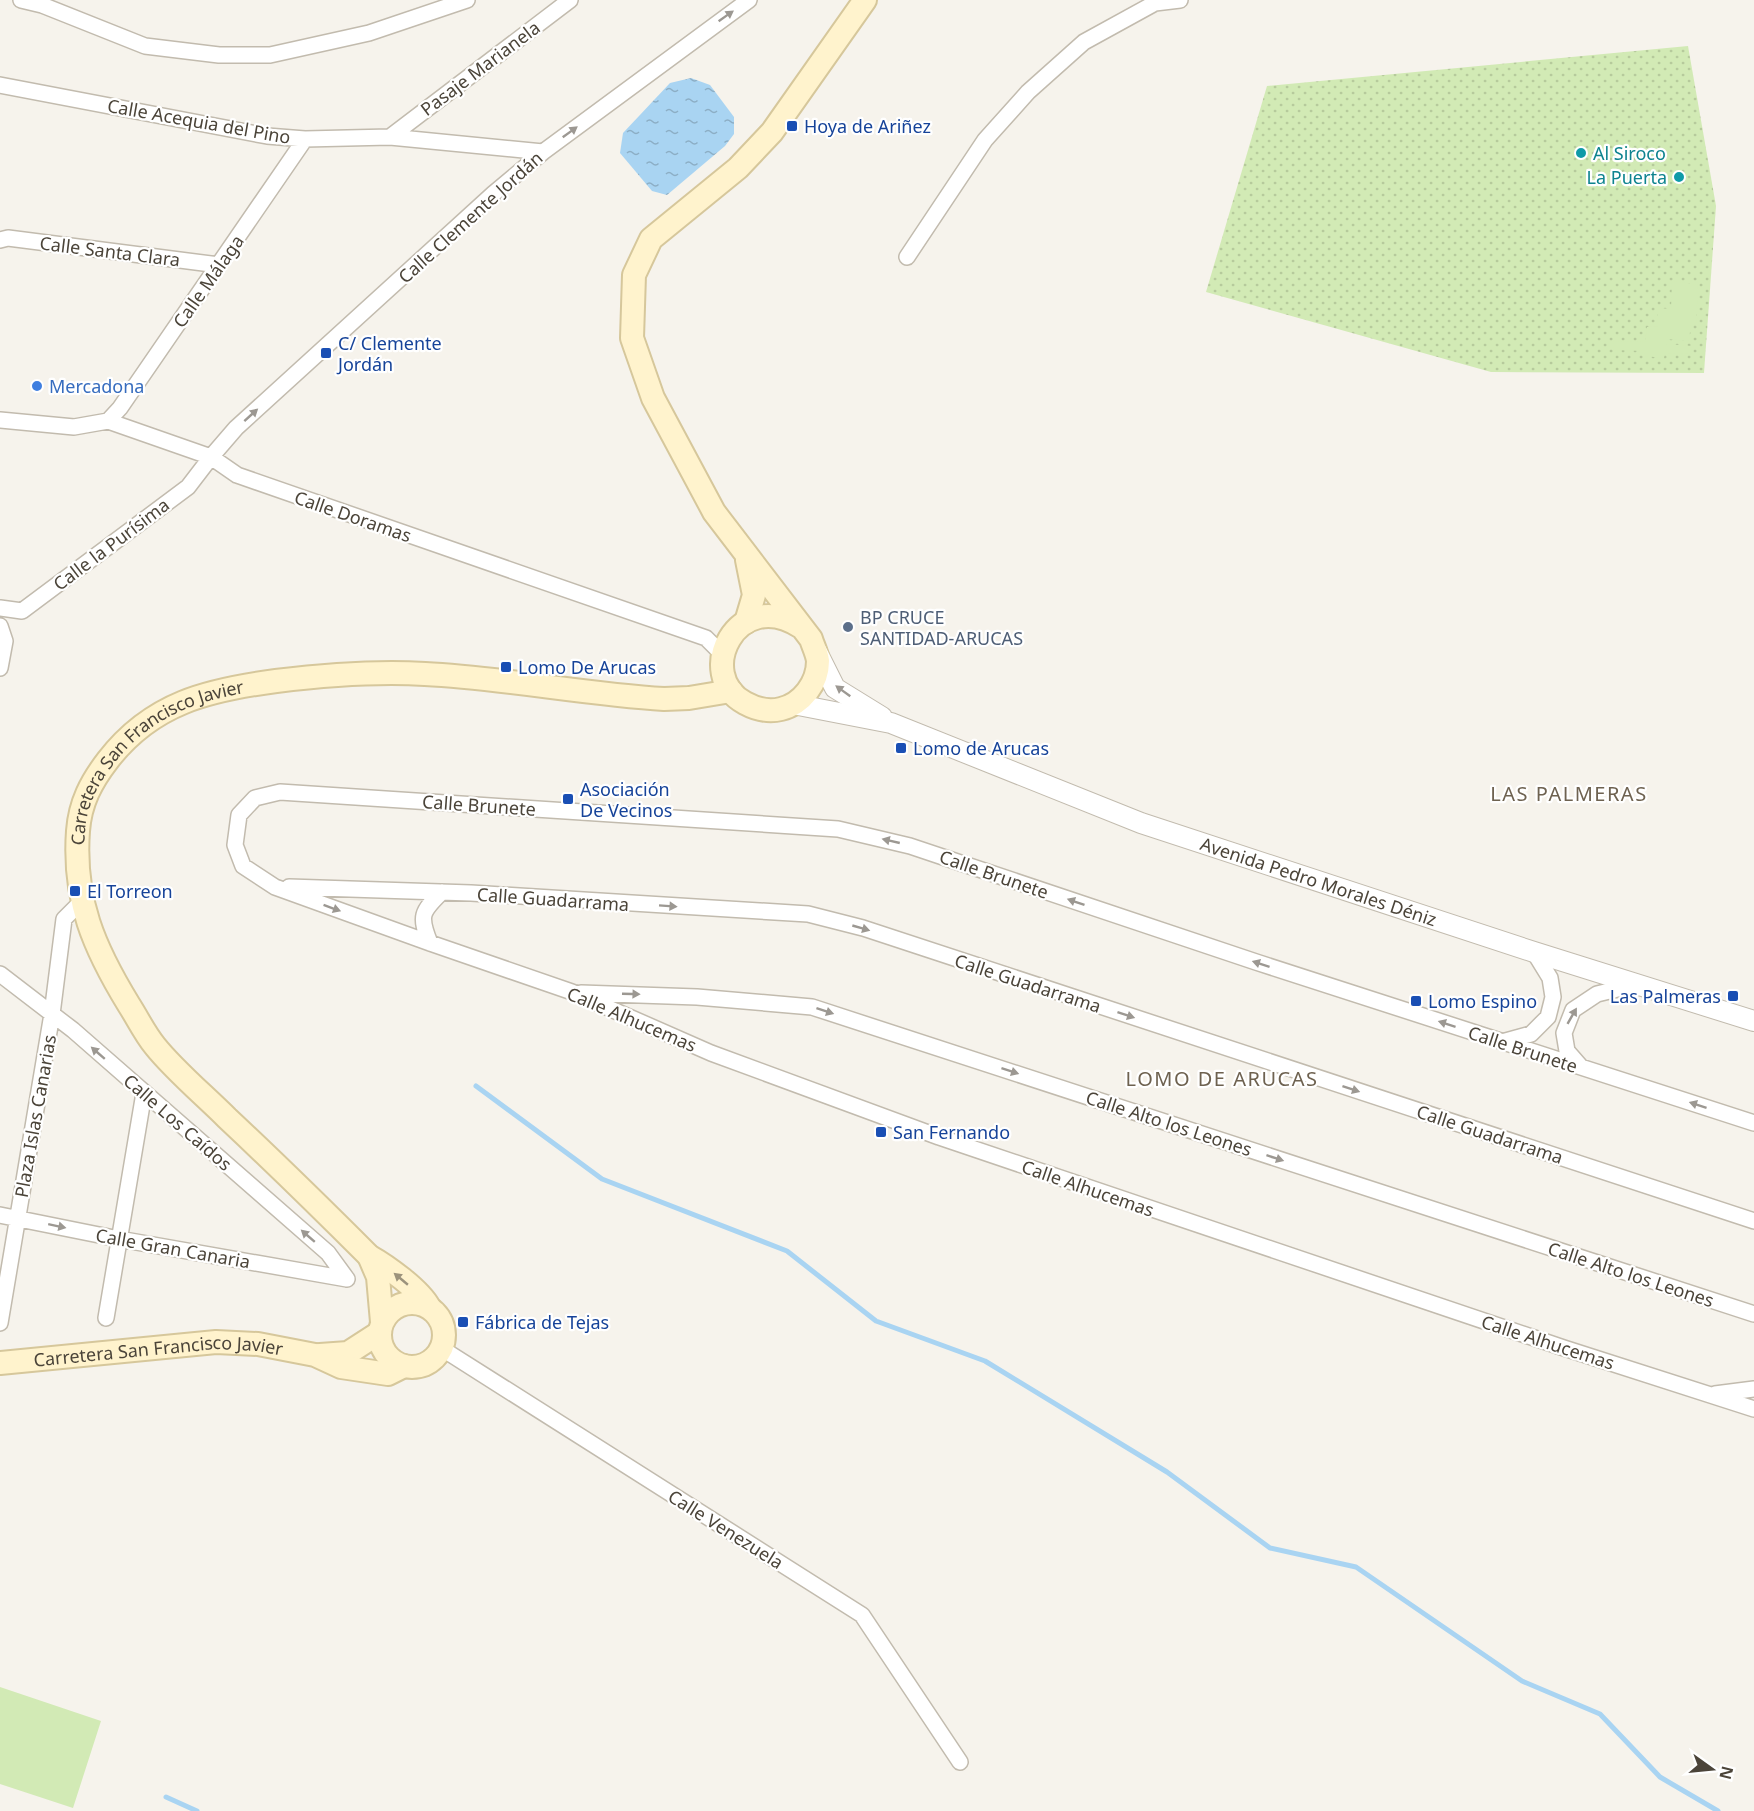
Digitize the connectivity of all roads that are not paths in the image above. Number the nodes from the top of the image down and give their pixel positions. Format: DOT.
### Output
graph roads {
  1 [pos="21,0"];
  2 [pos="467,0"];
  3 [pos="570,0"];
  4 [pos="749,0"];
  5 [pos="865,0"];
  6 [pos="1180,0"];
  7 [pos="0,86"];
  8 [pos="390,137"];
  9 [pos="305,139"];
  10 [pos="543,152"];
  11 [pos="0,240"];
  12 [pos="907,257"];
  13 [pos="219,265"];
  14 [pos="0,420"];
  15 [pos="108,421"];
  16 [pos="211,457"];
  17 [pos="746,556"];
  18 [pos="0,608"];
  19 [pos="0,626"];
  20 [pos="741,626"];
  21 [pos="806,633"];
  22 [pos="706,638"];
  23 [pos="723,662"];
  24 [pos="0,668"];
  25 [pos="731,691"];
  26 [pos="689,698"];
  27 [pos="794,704"];
  28 [pos="891,723"];
  29 [pos="235,845"];
  30 [pos="275,887"];
  31 [pos="442,892"];
  32 [pos="83,900"];
  33 [pos="430,943"];
  34 [pos="1534,952"];
  35 [pos="0,974"];
  36 [pos="1639,984"];
  37 [pos="572,992"];
  38 [pos="52,1014"];
  39 [pos="1754,1021"];
  40 [pos="1502,1042"];
  41 [pos="1581,1067"];
  42 [pos="144,1093"];
  43 [pos="1754,1123"];
  44 [pos="0,1215"];
  45 [pos="17,1217"];
  46 [pos="1754,1221"];
  47 [pos="119,1239"];
  48 [pos="369,1256"];
  49 [pos="347,1279"];
  50 [pos="429,1307"];
  51 [pos="1754,1314"];
  52 [pos="106,1318"];
  53 [pos="0,1323"];
  54 [pos="381,1328"];
  55 [pos="441,1348"];
  56 [pos="315,1355"];
  57 [pos="0,1363"];
  58 [pos="404,1366"];
  59 [pos="1754,1389"];
  60 [pos="1712,1395"];
  61 [pos="1754,1409"];
  62 [pos="960,1762"];
  1 -- 2 [label="street"];
  3 -- 8 [label="street, Pasaje Marianela"];
  10 -- 4 [label="street, Calle Clemente Jordán, one-way"];
  5 -- 17 [label="main road"];
  6 -- 12 [label="street"];
  7 -- 9 [label="street, Calle Acequia del Pino"];
  8 -- 9 [label="street, Calle Acequia del Pino"];
  8 -- 10 [label="street, Calle Acequia del Pino"];
  9 -- 13 [label="street, Calle Málaga"];
  16 -- 10 [label="street, Calle Clemente Jordán, one-way"];
  11 -- 13 [label="street, Calle Santa Clara"];
  13 -- 15 [label="street, Calle Málaga"];
  14 -- 15 [label="street, Calle Doramas"];
  15 -- 16 [label="street, Calle Doramas"];
  16 -- 18 [label="street, Calle la Purísima"];
  16 -- 22 [label="street, Calle Doramas"];
  17 -- 20 [label="main road"];
  17 -- 21 [label="main road"];
  19 -- 24 [label="street"];
  20 -- 21 [label="main road"];
  20 -- 22 [label="street"];
  20 -- 23 [label="main road"];
  21 -- 27 [label="main road"];
  28 -- 21 [label="street, one-way"];
  22 -- 23 [label="street"];
  23 -- 25 [label="main road"];
  23 -- 26 [label="main road"];
  25 -- 26 [label="main road, Carretera San Francisco Javier"];
  25 -- 27 [label="main road"];
  26 -- 32 [label="main road, Carretera San Francisco Javier"];
  27 -- 28 [label="street"];
  28 -- 34 [label="street, Avenida Pedro Morales Déniz"];
  29 -- 30 [label="street, Calle Alhucemas"];
  40 -- 29 [label="street, Calle Brunete, one-way"];
  30 -- 31 [label="street, Calle Guadarrama"];
  30 -- 33 [label="street, Calle Alhucemas, one-way"];
  31 -- 33 [label="street"];
  31 -- 46 [label="street, Calle Guadarrama, one-way"];
  32 -- 38 [label="street, Plaza Islas Canarias"];
  32 -- 48 [label="main road, Carretera San Francisco Javier"];
  33 -- 37 [label="street, Calle Alhucemas"];
  34 -- 36 [label="street, Avenida Pedro Morales Déniz"];
  34 -- 40 [label="street"];
  35 -- 38 [label="street, Calle Los Caídos"];
  36 -- 39 [label="street, Avenida Pedro Morales Déniz"];
  41 -- 36 [label="street, one-way"];
  37 -- 51 [label="street, Calle Alto los Leones, one-way"];
  37 -- 60 [label="street, Calle Alhucemas"];
  42 -- 38 [label="street, Calle Los Caídos, one-way"];
  38 -- 45 [label="street, Plaza Islas Canarias"];
  40 -- 41 [label="street, Calle Brunete"];
  43 -- 41 [label="street, Calle Brunete, one-way"];
  42 -- 47 [label="street"];
  49 -- 42 [label="street, Calle Los Caídos, one-way"];
  44 -- 45 [label="street, Calle Gran Canaria"];
  45 -- 47 [label="street, Calle Gran Canaria, one-way"];
  45 -- 53 [label="street, Plaza Islas Canarias"];
  47 -- 49 [label="street, Calle Gran Canaria"];
  47 -- 52 [label="street"];
  50 -- 48 [label="main road, Carretera San Francisco Javier, one-way"];
  48 -- 54 [label="main road, Carretera San Francisco Javier"];
  50 -- 54 [label="main road"];
  50 -- 55 [label="main road"];
  54 -- 56 [label="main road, Carretera San Francisco Javier"];
  54 -- 58 [label="main road"];
  55 -- 58 [label="main road"];
  55 -- 62 [label="street, Calle Venezuela"];
  56 -- 57 [label="main road, Carretera San Francisco Javier"];
  56 -- 58 [label="main road, Carretera San Francisco Javier"];
  59 -- 60 [label="street"];
  60 -- 61 [label="street, Calle Alhucemas"];
}
